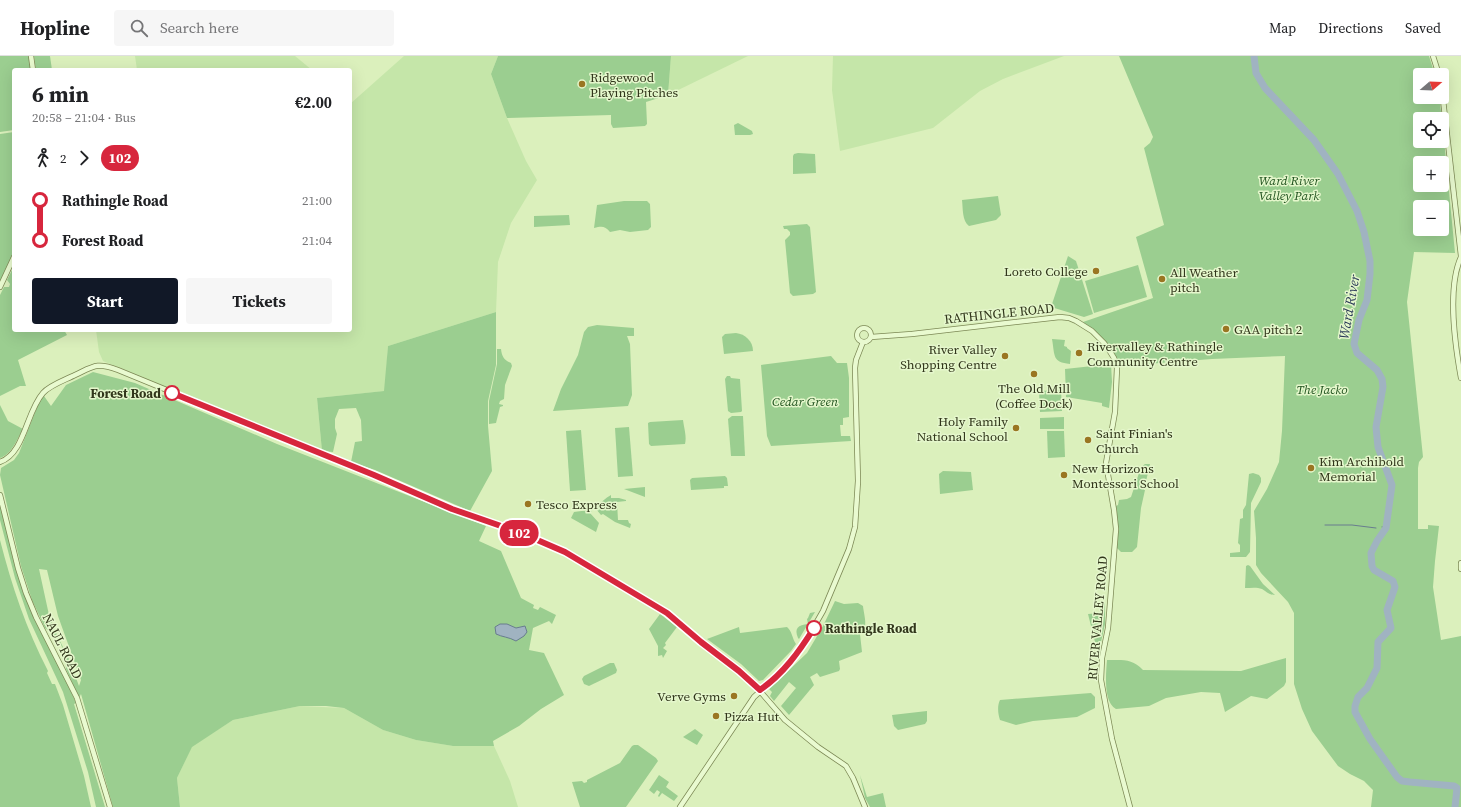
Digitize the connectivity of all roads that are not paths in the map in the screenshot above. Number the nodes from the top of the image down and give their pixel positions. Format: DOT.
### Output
graph roads {
  1 [pos="31,56"];
  2 [pos="1433,56"];
  3 [pos="33,68"];
  4 [pos="1437,68"];
  5 [pos="1443,104"];
  6 [pos="1461,256"];
  7 [pos="12,261"];
  8 [pos="0,287"];
  9 [pos="871,336"];
  10 [pos="863,342"];
  11 [pos="1461,378"];
  12 [pos="0,462"];
  13 [pos="0,495"];
  14 [pos="1112,499"];
  15 [pos="1461,563"];
  16 [pos="1461,569"];
  17 [pos="760,690"];
  18 [pos="110,807"];
  19 [pos="680,807"];
  20 [pos="865,807"];
  21 [pos="1130,807"];
  1 -- 3 [label="street"];
  2 -- 4 [label="street"];
  5 -- 6 [label="street"];
  6 -- 11 [label="street"];
  7 -- 8 [label="street"];
  9 -- 10 [label="street"];
  9 -- 10 [label="street"];
  9 -- 14 [label="street, RATHINGLE ROAD"];
  10 -- 17 [label="street"];
  12 -- 17 [label="street"];
  13 -- 18 [label="street, NAUL ROAD"];
  14 -- 21 [label="street, RIVER VALLEY ROAD"];
  15 -- 16 [label="street"];
  17 -- 19 [label="street"];
  17 -- 20 [label="street"];
}
